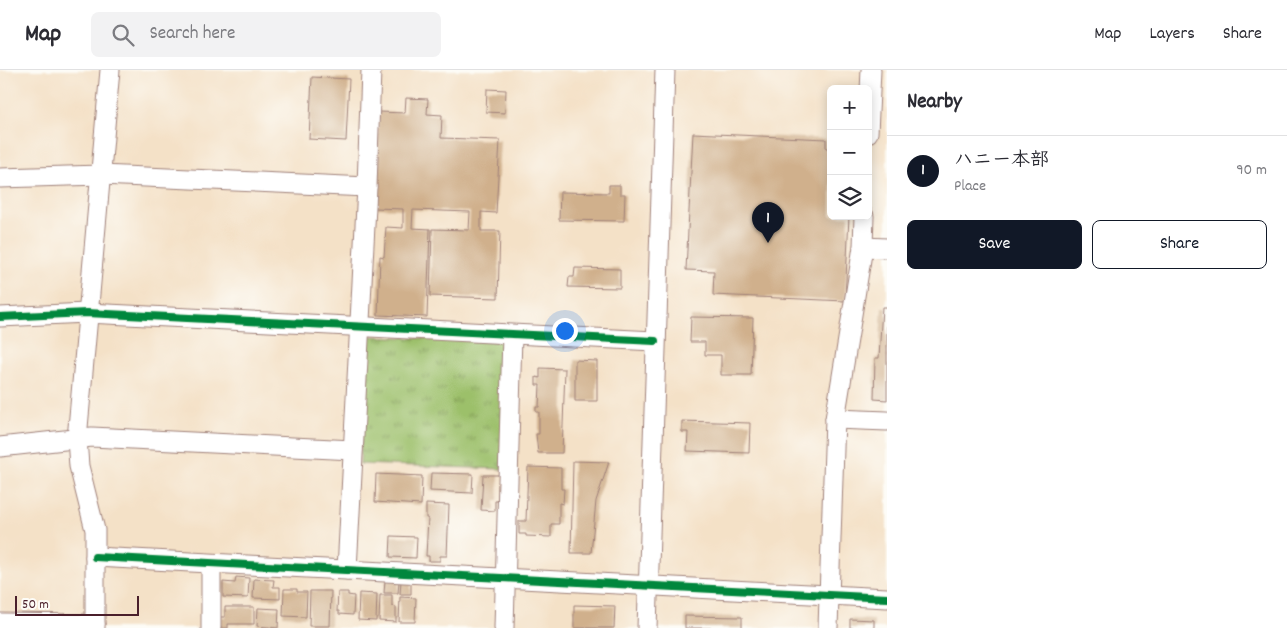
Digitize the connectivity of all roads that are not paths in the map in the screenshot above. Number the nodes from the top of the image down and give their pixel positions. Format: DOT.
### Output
graph roads {
  1 [pos="110,70"];
  2 [pos="371,70"];
  3 [pos="665,70"];
  4 [pos="871,70"];
  5 [pos="868,130"];
  6 [pos="101,175"];
  7 [pos="0,178"];
  8 [pos="367,187"];
  9 [pos="864,220"];
  10 [pos="863,247"];
  11 [pos="887,248"];
  12 [pos="87,313"];
  13 [pos="0,317"];
  14 [pos="359,327"];
  15 [pos="512,335"];
  16 [pos="655,341"];
  17 [pos="835,419"];
  18 [pos="887,422"];
  19 [pos="77,438"];
  20 [pos="0,447"];
  21 [pos="353,450"];
  22 [pos="95,557"];
  23 [pos="211,564"];
  24 [pos="347,570"];
  25 [pos="506,579"];
  26 [pos="648,586"];
  27 [pos="829,595"];
  28 [pos="887,598"];
  29 [pos="0,622"];
  30 [pos="95,626"];
  31 [pos="211,628"];
  32 [pos="504,628"];
  33 [pos="647,628"];
  34 [pos="828,628"];
  1 -- 6 [label="street"];
  2 -- 8 [label="street"];
  3 -- 16 [label="street"];
  4 -- 5 [label="street"];
  6 -- 7 [label="street"];
  6 -- 8 [label="street"];
  6 -- 12 [label="street"];
  8 -- 14 [label="street"];
  9 -- 10 [label="street"];
  10 -- 11 [label="street"];
  10 -- 17 [label="street"];
  12 -- 13 [label="street"];
  12 -- 14 [label="street"];
  12 -- 19 [label="street"];
  14 -- 15 [label="street"];
  14 -- 21 [label="street"];
  15 -- 16 [label="street"];
  15 -- 25 [label="street"];
  16 -- 26 [label="street"];
  17 -- 18 [label="street"];
  17 -- 27 [label="street"];
  19 -- 20 [label="street"];
  19 -- 21 [label="street"];
  19 -- 22 [label="street"];
  21 -- 24 [label="street"];
  22 -- 23 [label="street"];
  22 -- 30 [label="street"];
  23 -- 24 [label="street"];
  23 -- 31 [label="street"];
  24 -- 25 [label="street"];
  25 -- 26 [label="street"];
  25 -- 32 [label="street"];
  26 -- 27 [label="street"];
  26 -- 33 [label="street"];
  27 -- 28 [label="street"];
  27 -- 34 [label="street"];
  29 -- 30 [label="street"];
}
